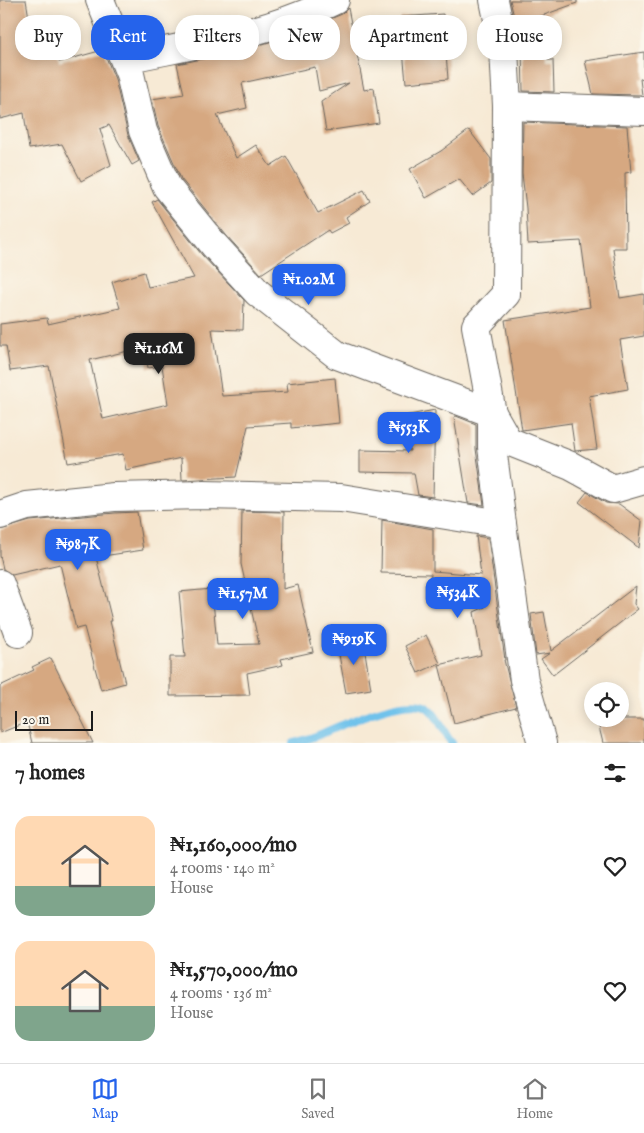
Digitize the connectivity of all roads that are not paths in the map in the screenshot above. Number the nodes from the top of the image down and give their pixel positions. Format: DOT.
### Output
graph roads {
  1 [pos="100,0"];
  2 [pos="335,0"];
  3 [pos="494,0"];
  4 [pos="106,15"];
  5 [pos="165,50"];
  6 [pos="125,60"];
  7 [pos="507,106"];
  8 [pos="644,111"];
  9 [pos="492,413"];
  10 [pos="644,480"];
  11 [pos="0,515"];
  12 [pos="502,524"];
  13 [pos="0,584"];
  14 [pos="18,633"];
  15 [pos="542,743"];
  1 -- 4 [label="street"];
  2 -- 5 [label="street"];
  3 -- 7 [label="street"];
  6 -- 9 [label="street"];
  7 -- 8 [label="street"];
  7 -- 9 [label="street"];
  9 -- 10 [label="street"];
  9 -- 12 [label="street"];
  11 -- 12 [label="street"];
  12 -- 15 [label="street"];
  13 -- 14 [label="street"];
}
